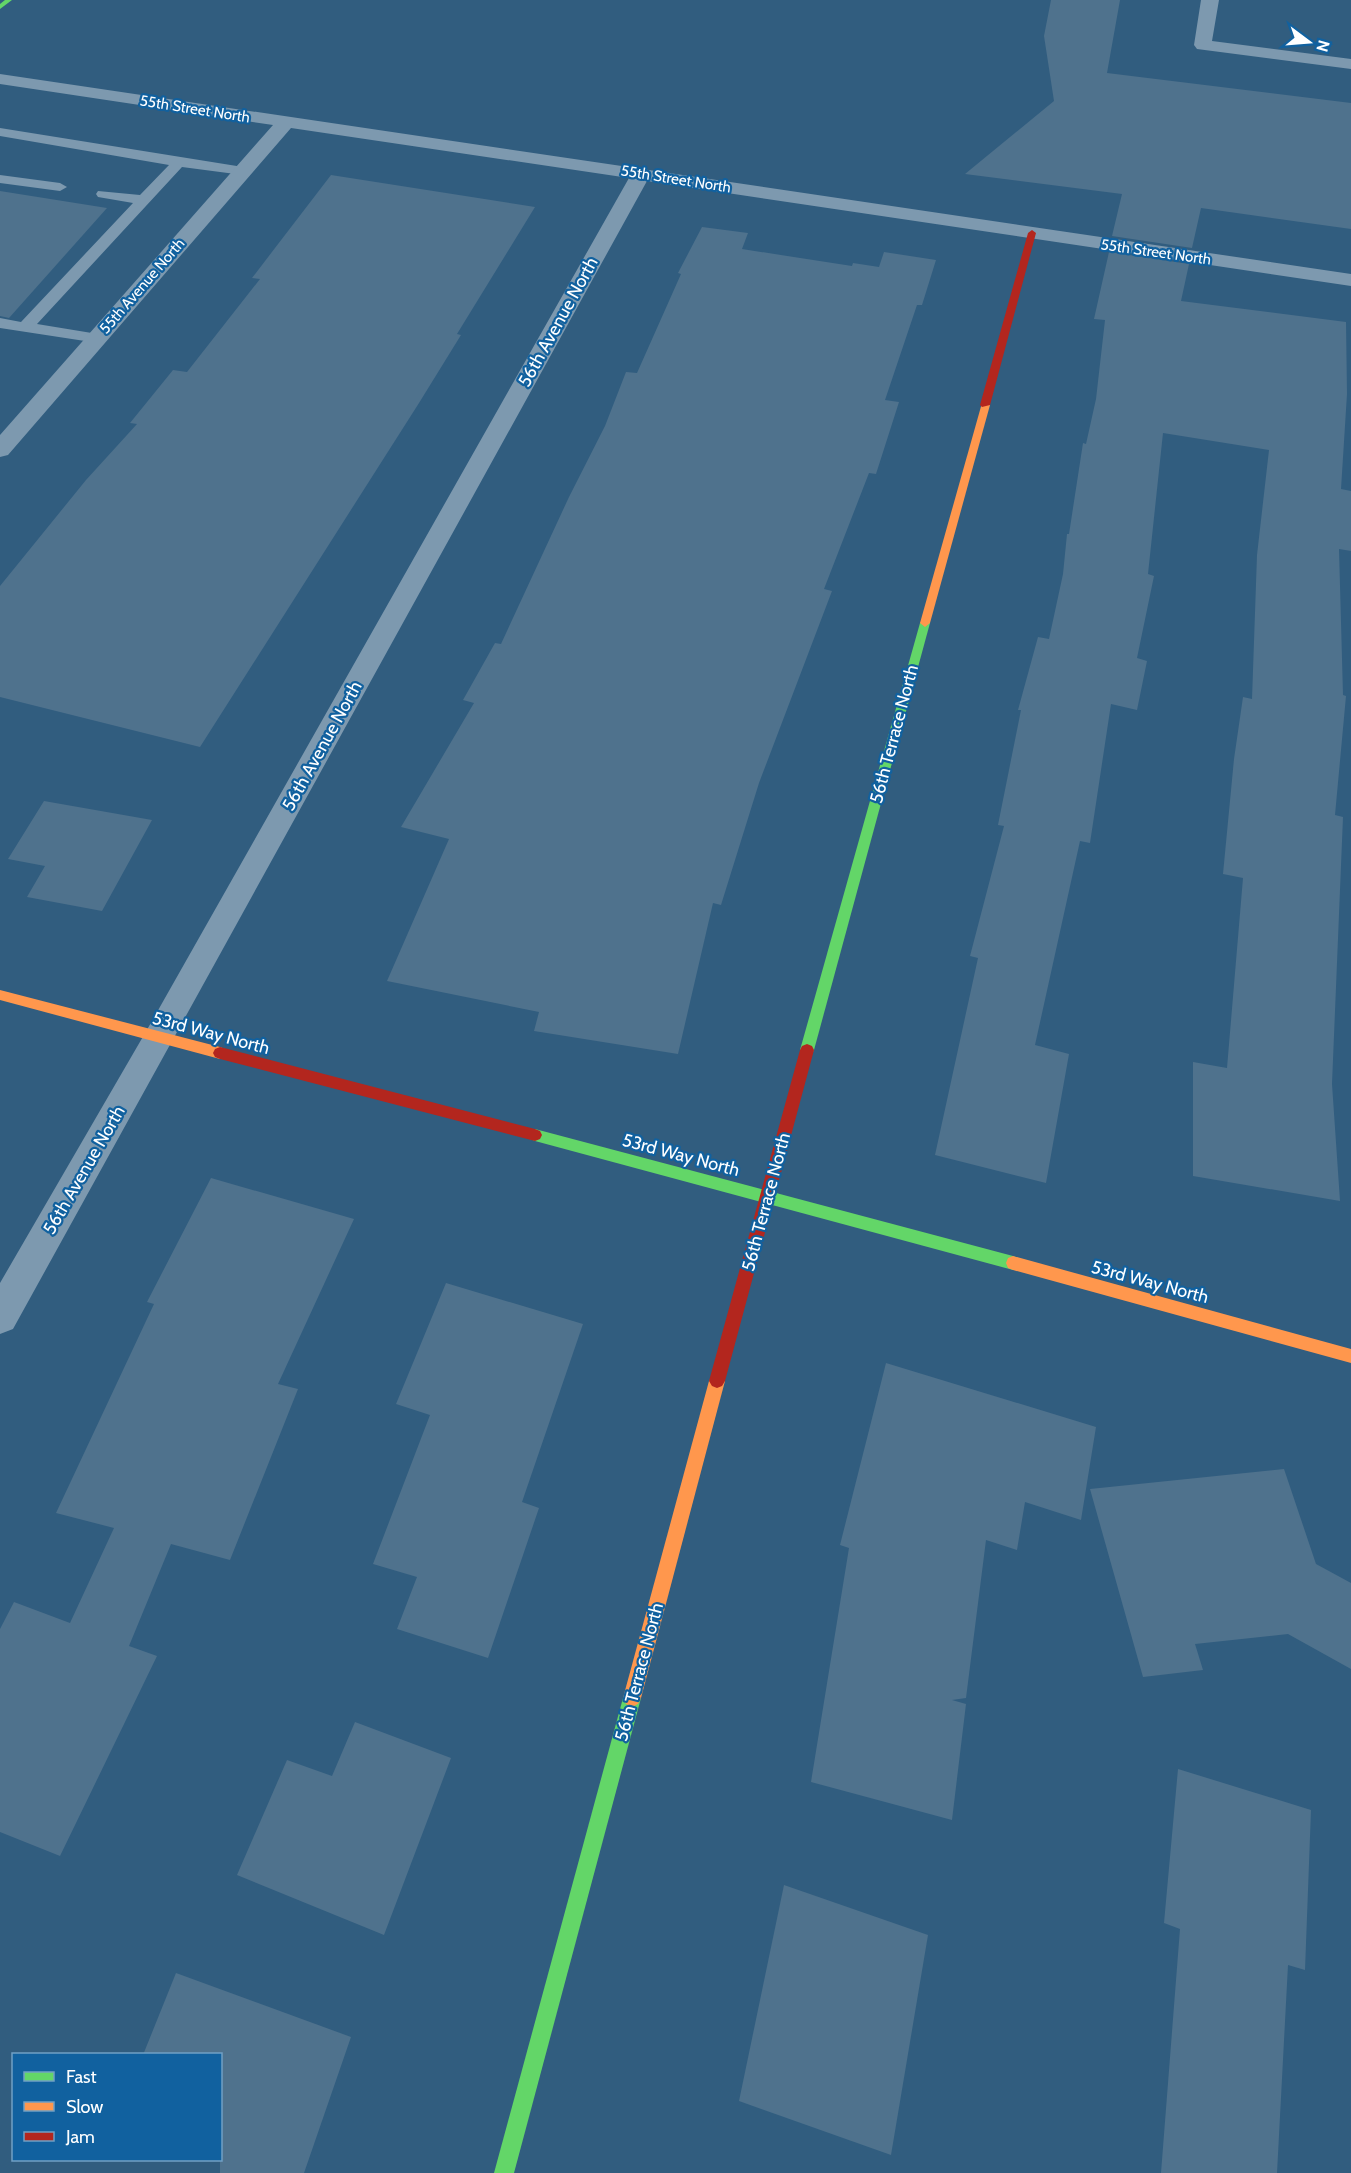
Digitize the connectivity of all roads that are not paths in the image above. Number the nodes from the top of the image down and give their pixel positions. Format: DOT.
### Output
graph roads {
  1 [pos="9,0"];
  2 [pos="1210,0"];
  3 [pos="0,7"];
  4 [pos="1351,64"];
  5 [pos="0,79"];
  6 [pos="285,123"];
  7 [pos="0,132"];
  8 [pos="179,162"];
  9 [pos="243,171"];
  10 [pos="641,174"];
  11 [pos="0,178"];
  12 [pos="60,187"];
  13 [pos="104,194"];
  14 [pos="143,200"];
  15 [pos="1032,233"];
  16 [pos="1351,280"];
  17 [pos="0,323"];
  18 [pos="25,327"];
  19 [pos="98,338"];
  20 [pos="0,450"];
  21 [pos="0,995"];
  22 [pos="159,1038"];
  23 [pos="767,1196"];
  24 [pos="0,1317"];
  25 [pos="1351,1356"];
  26 [pos="504,2173"];
  1 -- 3 [label="street"];
  2 -- 4 [label="street"];
  5 -- 6 [label="street, 55th Street North"];
  6 -- 9 [label="street, 55th Avenue North"];
  6 -- 10 [label="street, 55th Street North"];
  7 -- 8 [label="lane"];
  8 -- 9 [label="lane"];
  8 -- 14 [label="lane"];
  9 -- 19 [label="street, 55th Avenue North"];
  10 -- 15 [label="street, 55th Street North"];
  10 -- 22 [label="street, 56th Avenue North"];
  11 -- 12 [label="lane"];
  13 -- 14 [label="lane"];
  14 -- 18 [label="lane"];
  15 -- 16 [label="street, 55th Street North"];
  15 -- 23 [label="street, 56th Terrace North"];
  17 -- 18 [label="lane"];
  18 -- 19 [label="lane"];
  19 -- 20 [label="street, 55th Avenue North"];
  21 -- 22 [label="street, 53rd Way North"];
  22 -- 23 [label="street, 53rd Way North"];
  22 -- 24 [label="street, 56th Avenue North"];
  23 -- 25 [label="street, 53rd Way North"];
  23 -- 26 [label="street, 56th Terrace North"];
}
